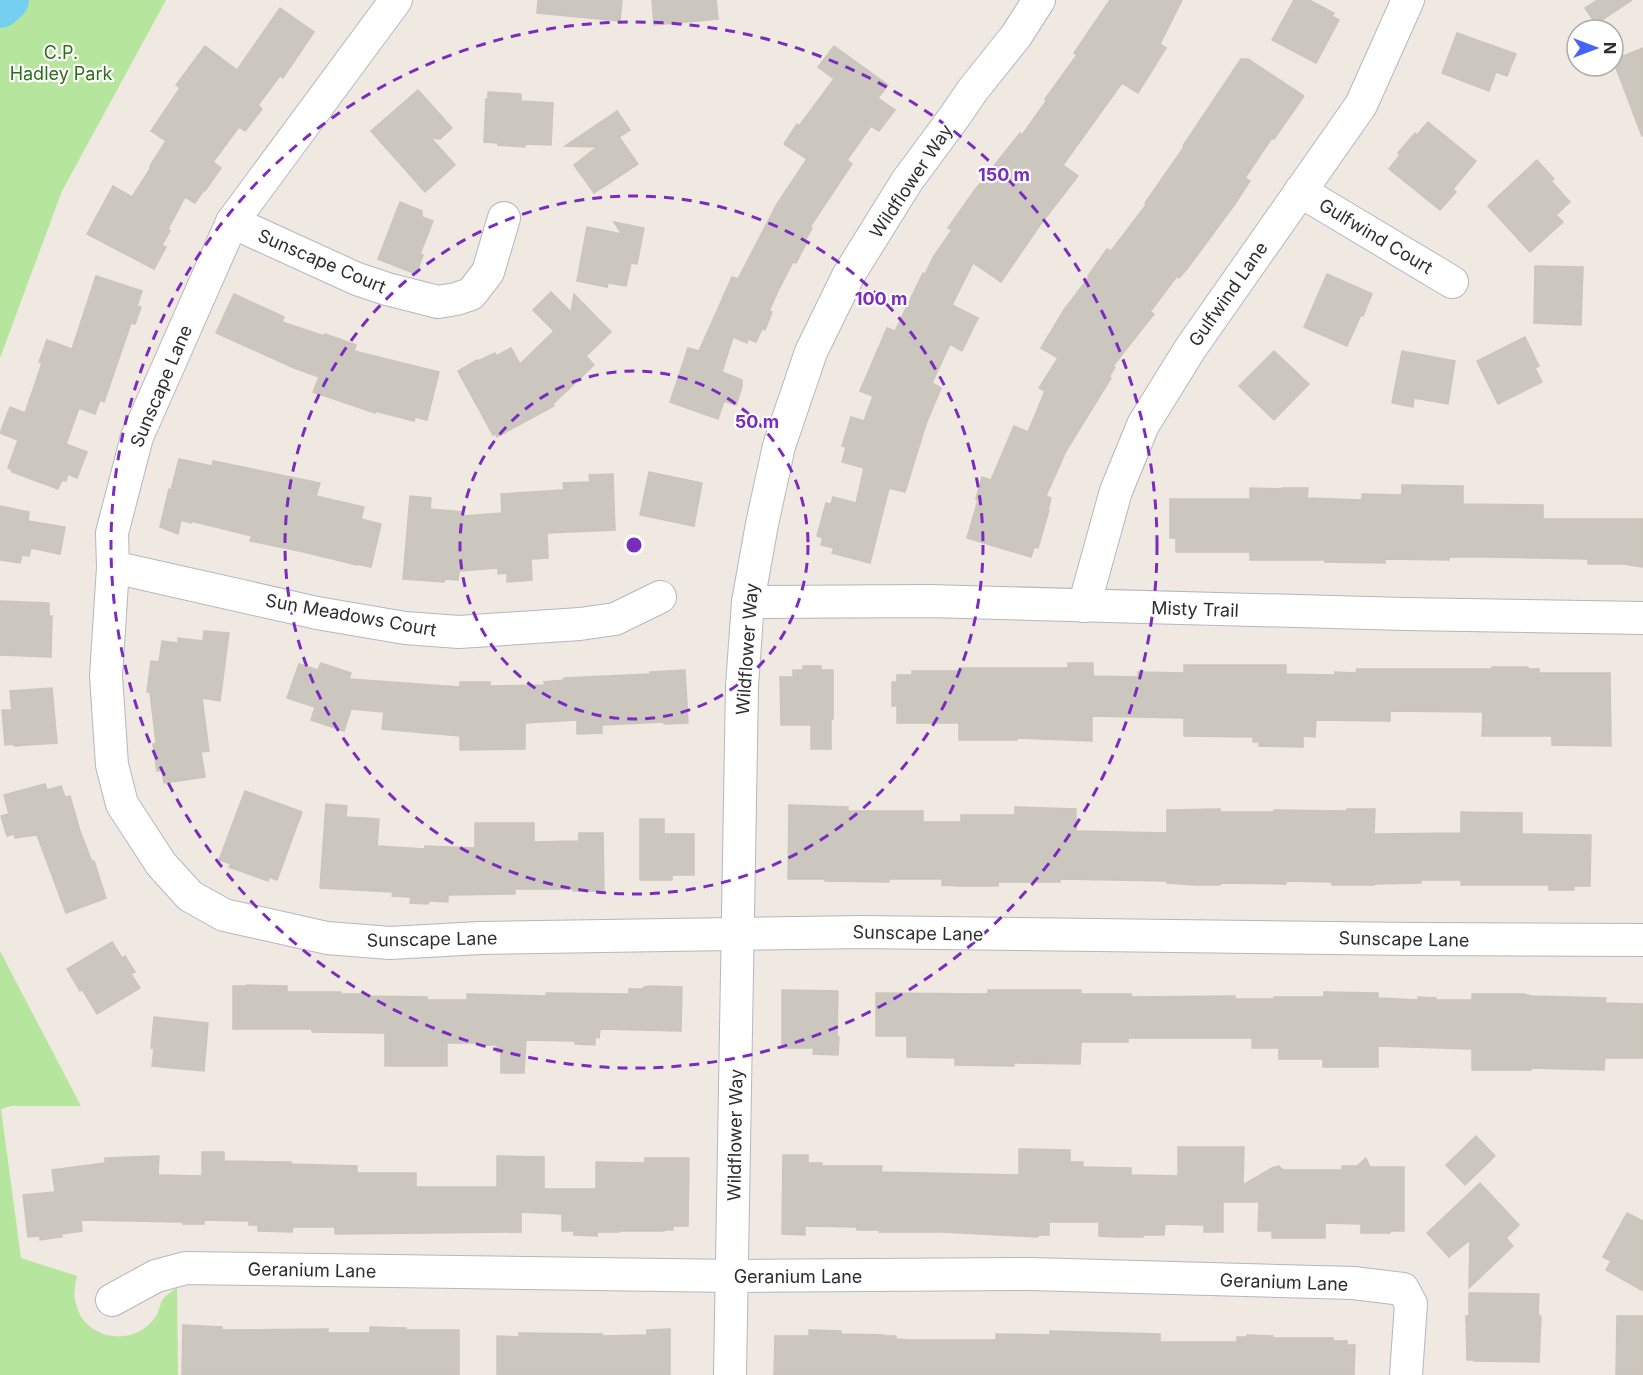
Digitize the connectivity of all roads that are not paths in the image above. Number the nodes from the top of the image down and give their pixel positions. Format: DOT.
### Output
graph roads {
  1 [pos="396,0"];
  2 [pos="1039,0"];
  3 [pos="1408,0"];
  4 [pos="1300,191"];
  5 [pos="504,218"];
  6 [pos="232,222"];
  7 [pos="1452,282"];
  8 [pos="113,567"];
  9 [pos="660,597"];
  10 [pos="748,602"];
  11 [pos="1084,606"];
  12 [pos="1643,618"];
  13 [pos="738,933"];
  14 [pos="1643,940"];
  15 [pos="732,1276"];
  16 [pos="112,1300"];
  17 [pos="730,1375"];
  18 [pos="1406,1375"];
  1 -- 6 [label="street, Sunscape Lane"];
  2 -- 10 [label="street, Wildflower Way"];
  3 -- 4 [label="street, Gulfwind Lane"];
  4 -- 7 [label="street, Gulfwind Court"];
  4 -- 11 [label="street, Gulfwind Lane"];
  5 -- 6 [label="street, Sunscape Court"];
  6 -- 8 [label="street, Sunscape Lane"];
  8 -- 9 [label="street, Sun Meadows Court"];
  8 -- 13 [label="street, Sunscape Lane"];
  10 -- 11 [label="street, Misty Trail"];
  10 -- 13 [label="street, Wildflower Way"];
  11 -- 12 [label="street, Misty Trail"];
  13 -- 14 [label="street, Sunscape Lane"];
  13 -- 15 [label="street, Wildflower Way"];
  15 -- 16 [label="street, Geranium Lane"];
  15 -- 17 [label="street, Wildflower Way"];
  15 -- 18 [label="street, Geranium Lane"];
}
